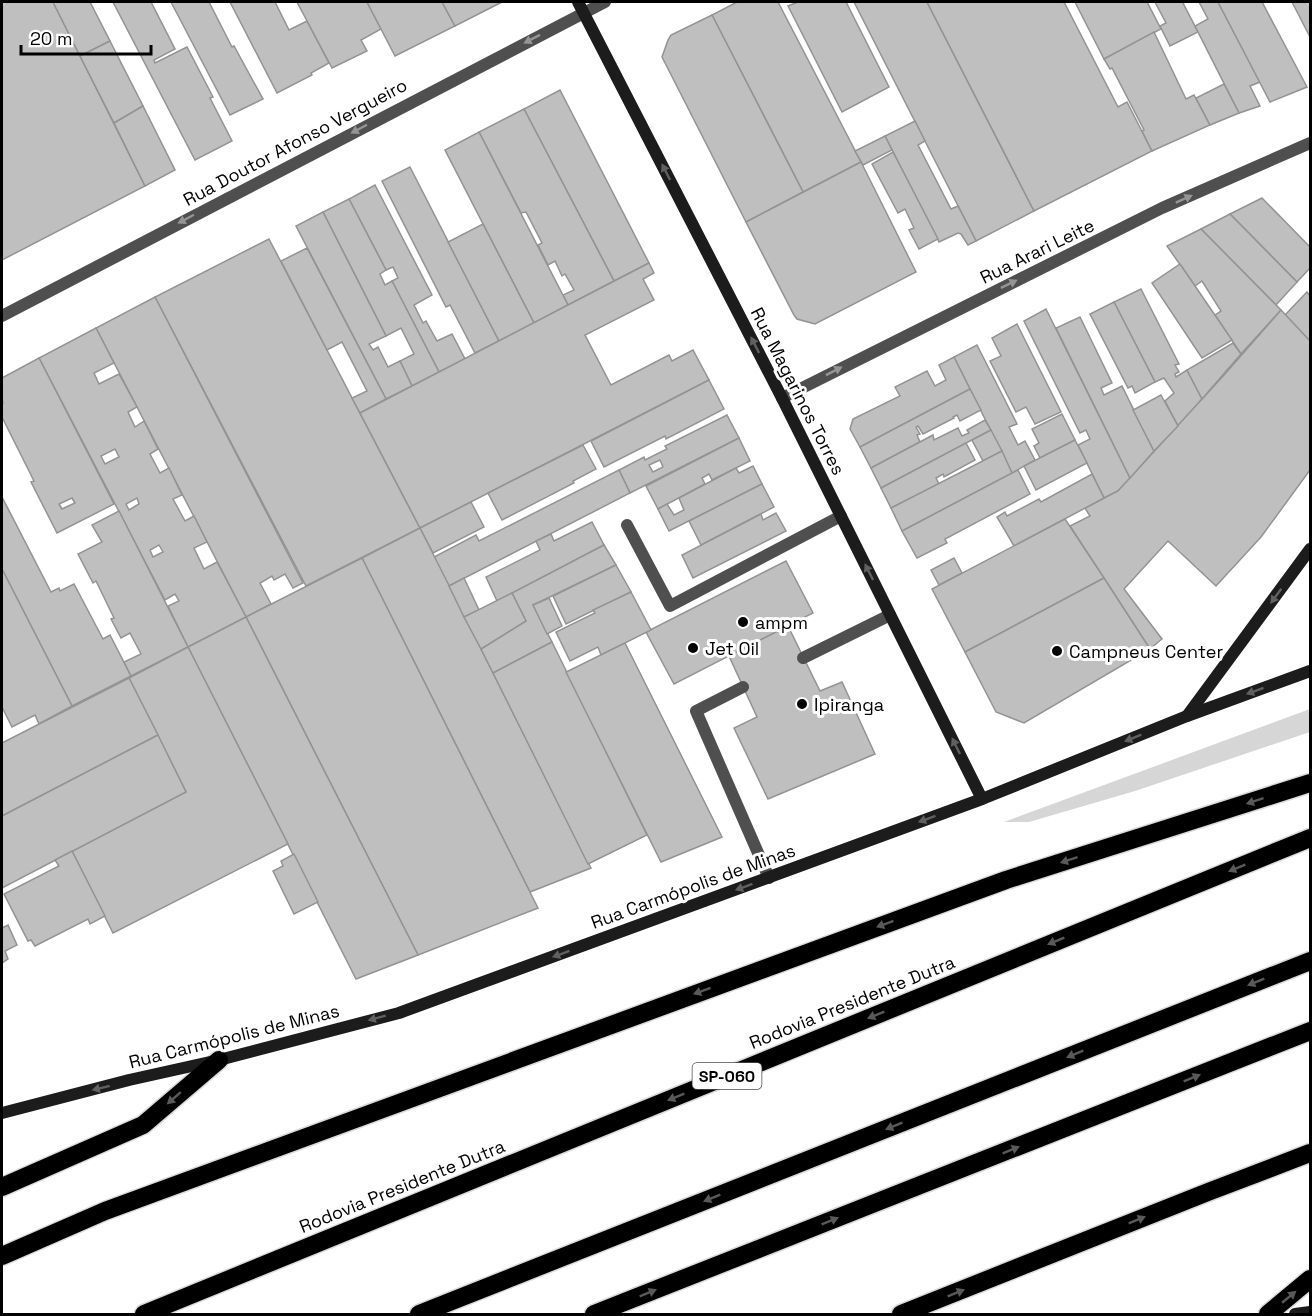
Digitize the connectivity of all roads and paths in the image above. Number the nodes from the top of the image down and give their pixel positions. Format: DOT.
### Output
graph roads {
  1 [pos="606,2"];
  2 [pos="581,7"];
  3 [pos="1311,143"];
  4 [pos="2,316"];
  5 [pos="782,398"];
  6 [pos="841,516"];
  7 [pos="627,525"];
  8 [pos="1311,549"];
  9 [pos="890,615"];
  10 [pos="803,658"];
  11 [pos="1311,671"];
  12 [pos="743,687"];
  13 [pos="1188,716"];
  14 [pos="1311,783"];
  15 [pos="982,798"];
  16 [pos="1311,838"];
  17 [pos="769,878"];
  18 [pos="1311,961"];
  19 [pos="1311,1031"];
  20 [pos="219,1060"];
  21 [pos="2,1113"];
  22 [pos="1311,1153"];
  23 [pos="2,1187"];
  24 [pos="2,1256"];
  25 [pos="1311,1279"];
  26 [pos="1311,1312"];
  27 [pos="144,1314"];
  28 [pos="419,1314"];
  29 [pos="594,1314"];
  30 [pos="901,1314"];
  31 [pos="1268,1314"];
  32 [pos="1295,1314"];
  1 -- 2 [label="street, Rua Doutor Afonso Vergueiro"];
  2 -- 4 [label="street, Rua Doutor Afonso Vergueiro, one-way"];
  5 -- 2 [label="main road, Rua Magarinos Torres, one-way"];
  5 -- 3 [label="street, Rua Arari Leite, one-way"];
  5 -- 6 [label="main road, Rua Magarinos Torres"];
  6 -- 7 [label="street"];
  9 -- 6 [label="main road, Rua Magarinos Torres, one-way"];
  8 -- 13 [label="main road, one-way"];
  9 -- 10 [label="street"];
  15 -- 9 [label="main road, Rua Magarinos Torres, one-way"];
  11 -- 13 [label="main road, Rua Carmópolis de Minas, one-way"];
  12 -- 17 [label="street"];
  13 -- 15 [label="main road, Rua Carmópolis de Minas, one-way"];
  14 -- 24 [label="highway, one-way"];
  15 -- 17 [label="main road, Rua Carmópolis de Minas, one-way"];
  16 -- 27 [label="highway, Rodovia Presidente Dutra / SP-060, one-way"];
  17 -- 20 [label="main road, Rua Carmópolis de Minas, one-way"];
  18 -- 28 [label="highway, one-way"];
  29 -- 19 [label="highway, one-way"];
  20 -- 21 [label="main road, Rua Carmópolis de Minas, one-way"];
  20 -- 23 [label="highway, one-way"];
  30 -- 22 [label="highway, one-way"];
  31 -- 25 [label="highway, one-way"];
  26 -- 32 [label="main road"];
}
